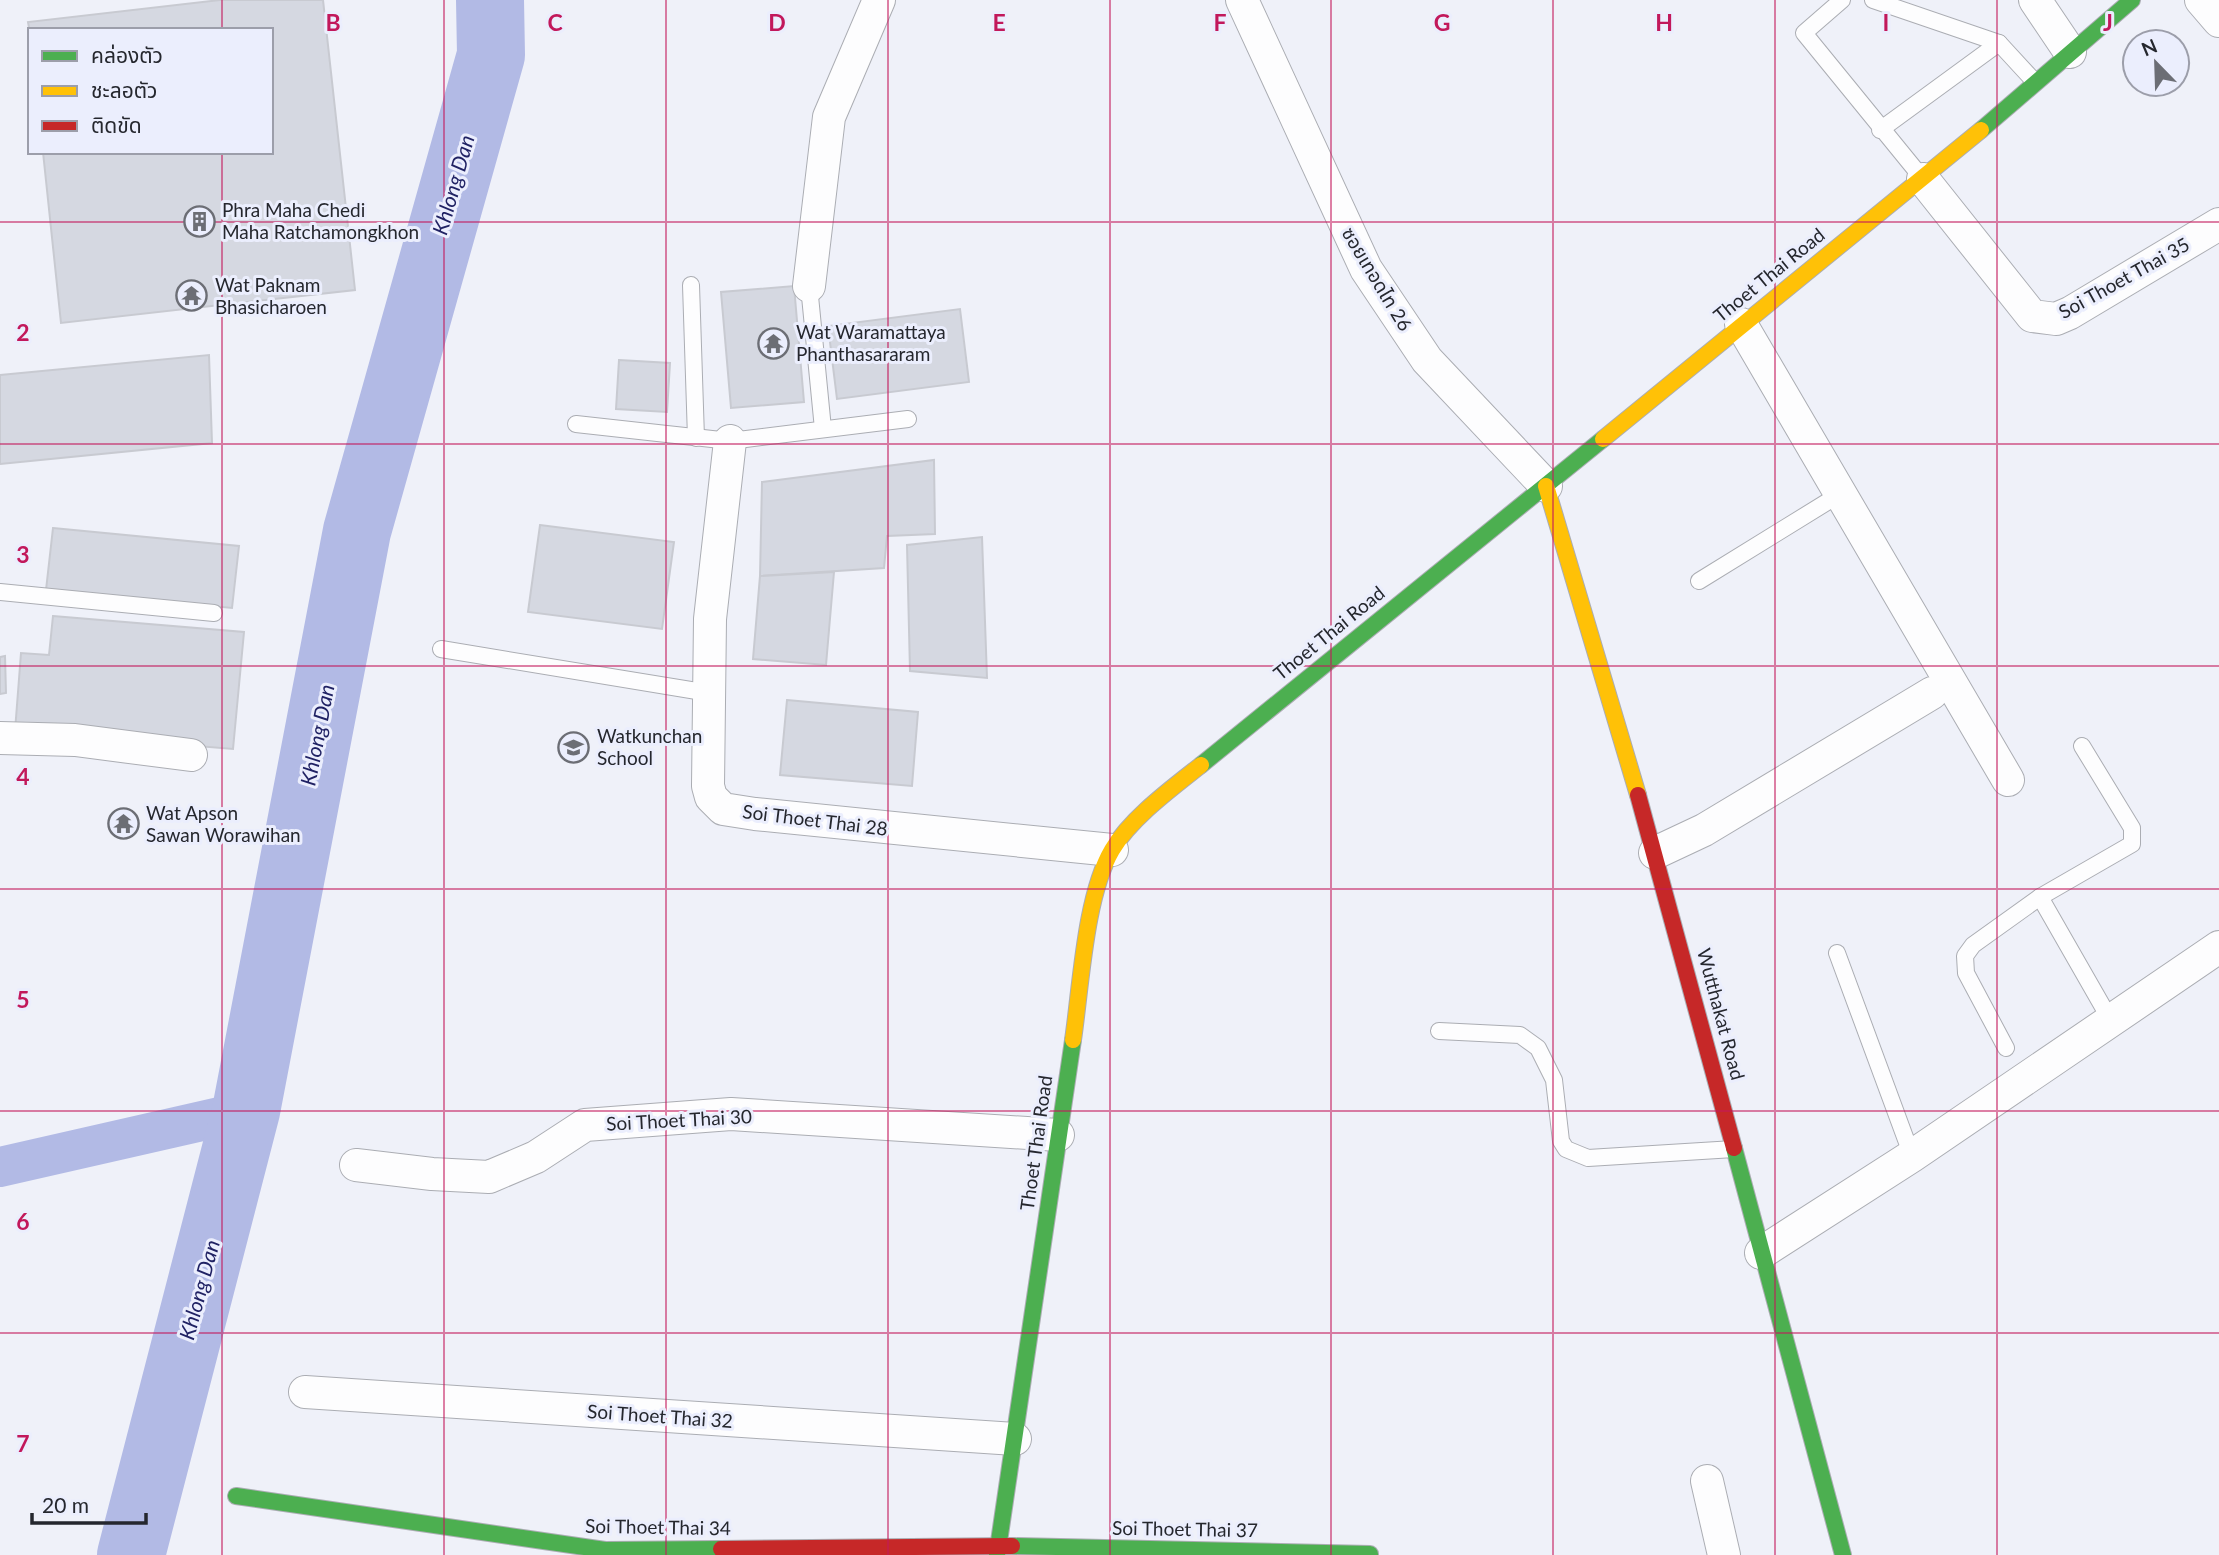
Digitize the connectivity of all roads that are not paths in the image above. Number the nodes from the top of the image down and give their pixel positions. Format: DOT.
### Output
graph roads {
  1 [pos="879,0"];
  2 [pos="1242,0"];
  3 [pos="1842,0"];
  4 [pos="1873,0"];
  5 [pos="2035,0"];
  6 [pos="2201,0"];
  7 [pos="2118,4"];
  8 [pos="2219,21"];
  9 [pos="1999,43"];
  10 [pos="2070,51"];
  11 [pos="2034,81"];
  12 [pos="1880,130"];
  13 [pos="1923,179"];
  14 [pos="2219,224"];
  15 [pos="691,285"];
  16 [pos="809,286"];
  17 [pos="1741,324"];
  18 [pos="908,419"];
  19 [pos="576,424"];
  20 [pos="823,429"];
  21 [pos="696,438"];
  22 [pos="730,441"];
  23 [pos="1546,486"];
  24 [pos="1840,494"];
  25 [pos="1699,581"];
  26 [pos="0,592"];
  27 [pos="214,613"];
  28 [pos="441,649"];
  29 [pos="709,693"];
  30 [pos="1931,693"];
  31 [pos="0,738"];
  32 [pos="2082,746"];
  33 [pos="191,755"];
  34 [pos="2008,780"];
  35 [pos="1112,850"];
  36 [pos="1655,853"];
  37 [pos="2040,897"];
  38 [pos="2219,947"];
  39 [pos="1838,953"];
  40 [pos="2111,1021"];
  41 [pos="1438,1031"];
  42 [pos="2006,1048"];
  43 [pos="1058,1135"];
  44 [pos="1734,1149"];
  45 [pos="1912,1156"];
  46 [pos="356,1165"];
  47 [pos="1760,1253"];
  48 [pos="305,1392"];
  49 [pos="1015,1439"];
  50 [pos="1707,1481"];
  51 [pos="236,1496"];
  52 [pos="998,1551"];
  53 [pos="1370,1554"];
  54 [pos="1724,1555"];
  55 [pos="1843,1555"];
  1 -- 16 [label="street"];
  2 -- 23 [label="street, ซอยเทอดไท 26"];
  3 -- 12 [label="lane"];
  4 -- 9 [label="lane"];
  5 -- 10 [label="street"];
  6 -- 8 [label="street"];
  7 -- 10 [label="main road, Thoet Thai Road"];
  9 -- 11 [label="lane"];
  9 -- 12 [label="lane"];
  10 -- 11 [label="main road, Thoet Thai Road"];
  11 -- 13 [label="main road, Thoet Thai Road"];
  12 -- 13 [label="lane"];
  13 -- 14 [label="street, Soi Thoet Thai 35"];
  13 -- 17 [label="main road, Thoet Thai Road"];
  15 -- 21 [label="lane"];
  16 -- 20 [label="lane"];
  17 -- 23 [label="main road, Thoet Thai Road"];
  17 -- 24 [label="street"];
  18 -- 20 [label="lane"];
  19 -- 21 [label="lane"];
  20 -- 22 [label="lane"];
  21 -- 22 [label="lane"];
  22 -- 29 [label="street, Soi Thoet Thai 28"];
  23 -- 35 [label="main road, Thoet Thai Road"];
  23 -- 36 [label="main road, Wutthakat Road"];
  24 -- 25 [label="lane"];
  24 -- 34 [label="street"];
  26 -- 27 [label="lane"];
  28 -- 29 [label="lane"];
  29 -- 35 [label="street, Soi Thoet Thai 28"];
  30 -- 36 [label="street"];
  31 -- 33 [label="street"];
  32 -- 37 [label="lane"];
  35 -- 43 [label="main road, Thoet Thai Road"];
  36 -- 44 [label="main road, Wutthakat Road"];
  37 -- 40 [label="lane"];
  37 -- 42 [label="lane"];
  38 -- 40 [label="street"];
  39 -- 45 [label="lane"];
  40 -- 45 [label="street"];
  41 -- 44 [label="lane"];
  43 -- 46 [label="street, Soi Thoet Thai 30"];
  43 -- 49 [label="main road, Thoet Thai Road"];
  44 -- 47 [label="main road, Wutthakat Road"];
  45 -- 47 [label="street"];
  47 -- 55 [label="main road, Wutthakat Road"];
  48 -- 49 [label="street, Soi Thoet Thai 32"];
  49 -- 52 [label="main road, Thoet Thai Road"];
  50 -- 54 [label="street"];
  51 -- 52 [label="main road, Soi Thoet Thai 34"];
  52 -- 53 [label="main road, Soi Thoet Thai 37"];
}
